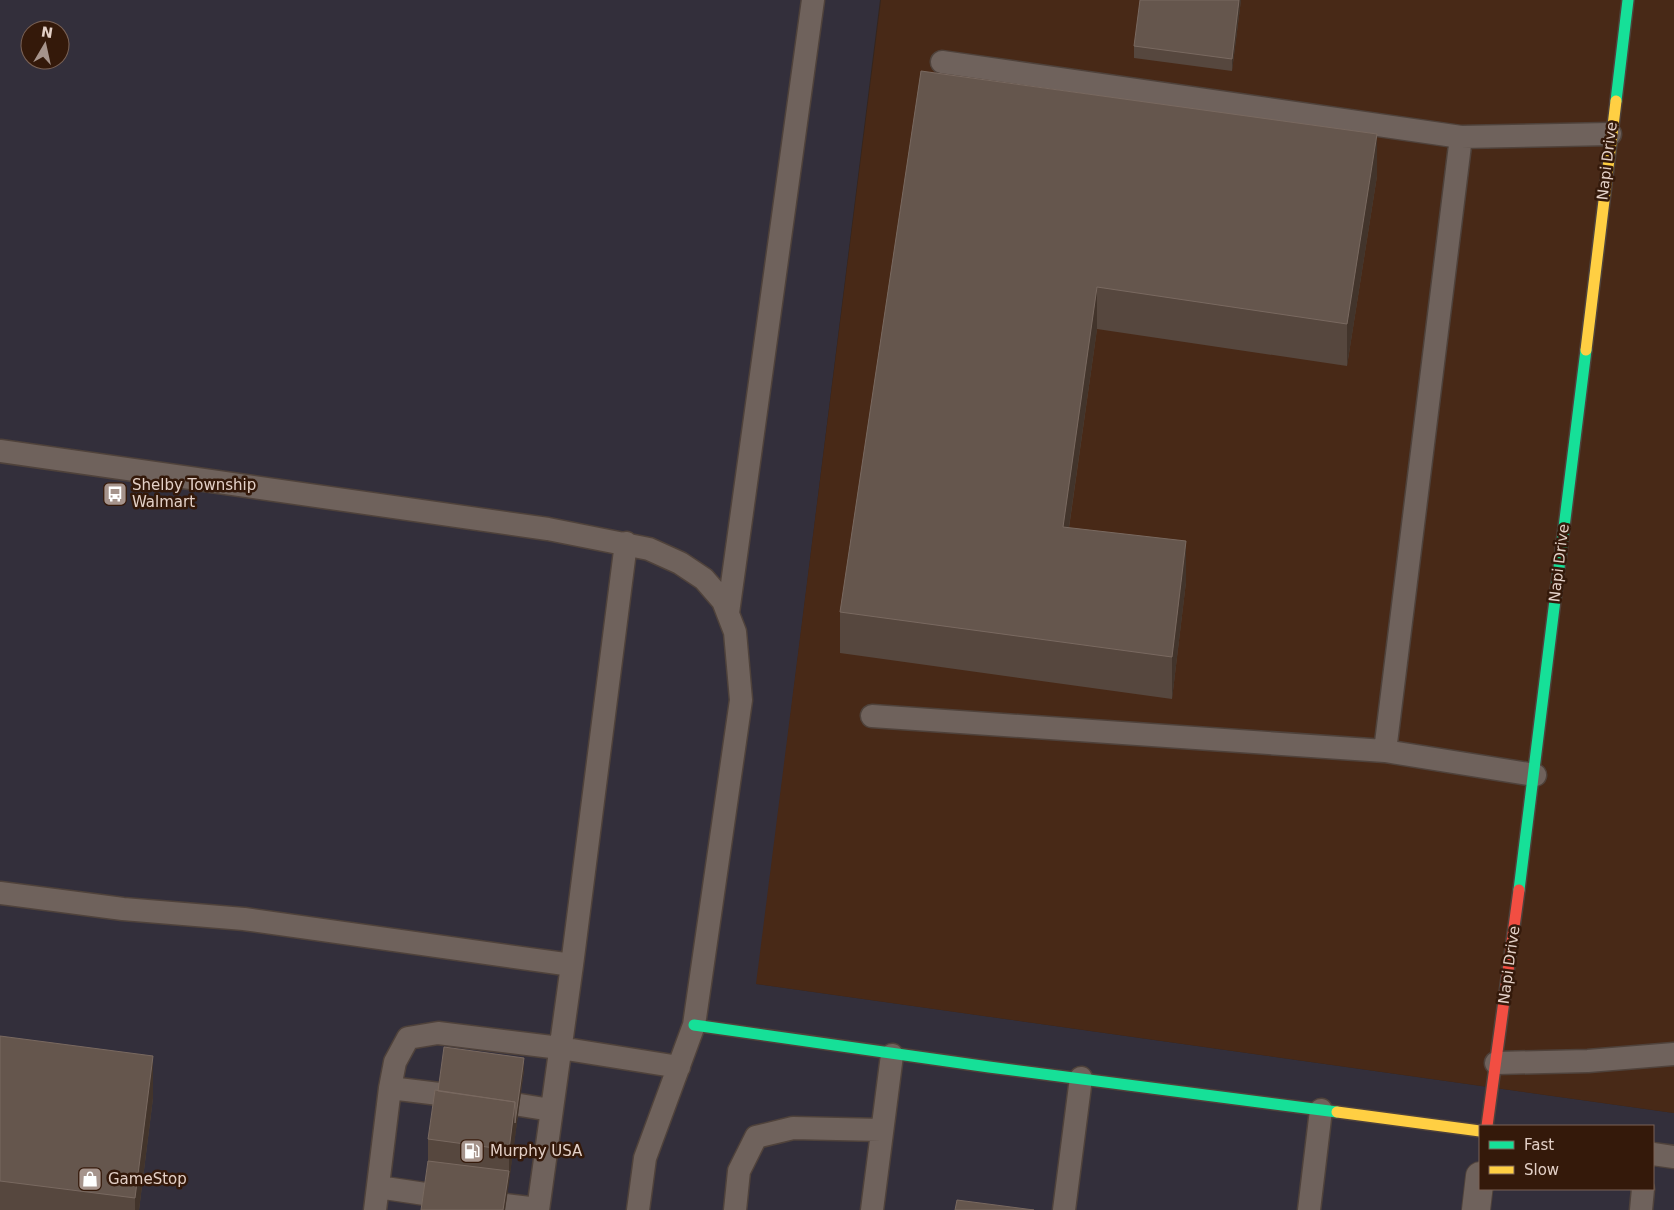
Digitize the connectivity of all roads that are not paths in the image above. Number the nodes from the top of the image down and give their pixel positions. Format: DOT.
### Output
graph roads {
  1 [pos="813,0"];
  2 [pos="1628,0"];
  3 [pos="942,62"];
  4 [pos="1610,134"];
  5 [pos="1461,137"];
  6 [pos="0,451"];
  7 [pos="626,543"];
  8 [pos="728,613"];
  9 [pos="872,716"];
  10 [pos="1385,751"];
  11 [pos="1534,775"];
  12 [pos="0,893"];
  13 [pos="572,964"];
  14 [pos="694,1026"];
  15 [pos="560,1048"];
  16 [pos="1674,1054"];
  17 [pos="892,1055"];
  18 [pos="1496,1063"];
  19 [pos="679,1067"];
  20 [pos="1081,1078"];
  21 [pos="390,1088"];
  22 [pos="439,1094"];
  23 [pos="520,1105"];
  24 [pos="551,1110"];
  25 [pos="1321,1110"];
  26 [pos="1487,1125"];
  27 [pos="881,1130"];
  28 [pos="1479,1131"];
  29 [pos="1654,1154"];
  30 [pos="1674,1157"];
  31 [pos="1479,1184"];
  32 [pos="378,1187"];
  33 [pos="1643,1190"];
  34 [pos="425,1194"];
  35 [pos="506,1205"];
  36 [pos="375,1210"];
  37 [pos="538,1210"];
  38 [pos="638,1210"];
  39 [pos="735,1210"];
  40 [pos="872,1210"];
  41 [pos="1064,1210"];
  42 [pos="1308,1210"];
  43 [pos="1476,1210"];
  44 [pos="1640,1210"];
  1 -- 8 [label="lane"];
  2 -- 4 [label="street, Napi Drive"];
  3 -- 5 [label="lane"];
  4 -- 5 [label="lane"];
  4 -- 11 [label="street, Napi Drive"];
  5 -- 10 [label="lane"];
  6 -- 7 [label="lane"];
  7 -- 8 [label="lane"];
  7 -- 13 [label="lane"];
  8 -- 14 [label="lane"];
  9 -- 10 [label="lane"];
  10 -- 11 [label="lane"];
  11 -- 18 [label="street, Napi Drive"];
  12 -- 13 [label="lane"];
  13 -- 15 [label="lane"];
  14 -- 17 [label="street"];
  14 -- 19 [label="lane"];
  15 -- 19 [label="lane"];
  15 -- 21 [label="lane"];
  15 -- 24 [label="lane"];
  16 -- 18 [label="lane"];
  17 -- 20 [label="street"];
  17 -- 27 [label="lane"];
  18 -- 26 [label="street, Napi Drive"];
  19 -- 38 [label="lane"];
  20 -- 25 [label="street"];
  20 -- 41 [label="lane"];
  21 -- 22 [label="lane"];
  21 -- 32 [label="lane"];
  23 -- 24 [label="lane"];
  24 -- 37 [label="lane"];
  25 -- 28 [label="street"];
  25 -- 42 [label="lane"];
  27 -- 39 [label="lane"];
  27 -- 40 [label="lane"];
  29 -- 30 [label="lane"];
  31 -- 43 [label="street"];
  32 -- 34 [label="lane"];
  32 -- 36 [label="lane"];
  33 -- 44 [label="lane"];
  35 -- 37 [label="lane"];
}
